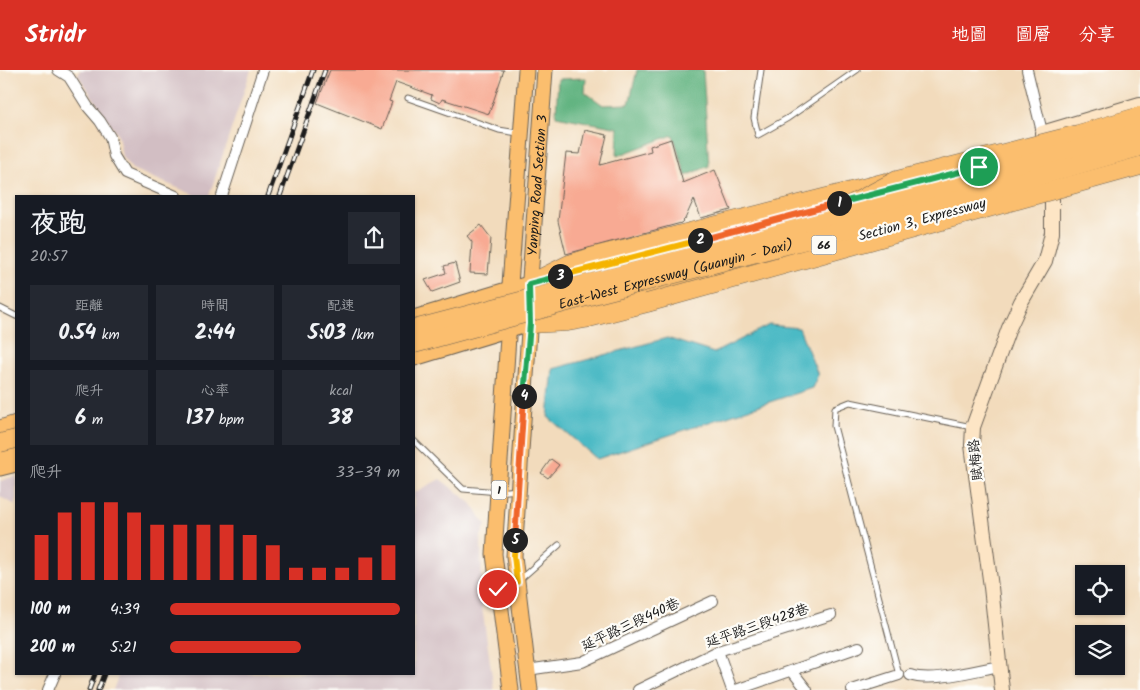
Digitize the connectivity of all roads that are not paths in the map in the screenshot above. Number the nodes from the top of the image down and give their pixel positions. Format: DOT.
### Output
graph roads {
  1 [pos="58,70"];
  2 [pos="263,70"];
  3 [pos="526,70"];
  4 [pos="545,70"];
  5 [pos="761,70"];
  6 [pos="857,70"];
  7 [pos="1027,70"];
  8 [pos="408,98"];
  9 [pos="1140,104"];
  10 [pos="1140,116"];
  11 [pos="1140,123"];
  12 [pos="1140,132"];
  13 [pos="1042,133"];
  14 [pos="521,134"];
  15 [pos="539,136"];
  16 [pos="1140,147"];
  17 [pos="1046,150"];
  18 [pos="1140,160"];
  19 [pos="1140,166"];
  20 [pos="1140,174"];
  21 [pos="897,180"];
  22 [pos="1051,192"];
  23 [pos="174,195"];
  24 [pos="222,195"];
  25 [pos="911,213"];
  26 [pos="815,223"];
  27 [pos="529,284"];
  28 [pos="510,289"];
  29 [pos="0,308"];
  30 [pos="15,316"];
  31 [pos="415,318"];
  32 [pos="530,324"];
  33 [pos="415,329"];
  34 [pos="509,329"];
  35 [pos="415,344"];
  36 [pos="415,358"];
  37 [pos="15,423"];
  38 [pos="973,427"];
  39 [pos="0,428"];
  40 [pos="0,438"];
  41 [pos="15,438"];
  42 [pos="415,442"];
  43 [pos="0,443"];
  44 [pos="15,447"];
  45 [pos="15,453"];
  46 [pos="0,458"];
  47 [pos="15,464"];
  48 [pos="0,468"];
  49 [pos="518,490"];
  50 [pos="499,492"];
  51 [pos="559,545"];
  52 [pos="517,582"];
  53 [pos="498,589"];
  54 [pos="713,601"];
  55 [pos="831,615"];
  56 [pos="859,647"];
  57 [pos="718,651"];
  58 [pos="1000,666"];
  59 [pos="528,670"];
  60 [pos="792,671"];
  61 [pos="54,675"];
  62 [pos="899,675"];
  63 [pos="910,675"];
  64 [pos="48,690"];
  65 [pos="511,690"];
  66 [pos="530,690"];
  67 [pos="638,690"];
  68 [pos="732,690"];
  69 [pos="736,690"];
  70 [pos="807,690"];
  71 [pos="852,690"];
  72 [pos="1002,690"];
  1 -- 23 [label="street"];
  2 -- 24 [label="street"];
  3 -- 14 [label="main road, Yanping Road Section 3 / 1"];
  4 -- 15 [label="main road, Yanping Road Section 3 / 1"];
  5 -- 6 [label="lane"];
  7 -- 13 [label="street"];
  8 -- 14 [label="lane"];
  9 -- 13 [label="street"];
  10 -- 21 [label="highway, bridge"];
  11 -- 17 [label="main road"];
  12 -- 26 [label="highway, East-West Expressway (Guanyin - Daxi) / 66, bridge"];
  13 -- 17 [label="street"];
  14 -- 15 [label="main road"];
  14 -- 28 [label="main road, Yanping Road Section 3 / 1"];
  15 -- 27 [label="main road, Yanping Road Section 3 / 1"];
  16 -- 25 [label="highway, East-West Expressway (Guanyin - Daxi) / 66, bridge"];
  17 -- 27 [label="main road"];
  18 -- 22 [label="main road, Section 3, Expressway / 66"];
  19 -- 25 [label="highway, bridge"];
  19 -- 32 [label="highway, bridge"];
  20 -- 22 [label="street"];
  21 -- 26 [label="highway, bridge"];
  21 -- 27 [label="highway, bridge"];
  22 -- 32 [label="main road, Section 3, Expressway / 66"];
  22 -- 38 [label="street, 賦梅路"];
  25 -- 35 [label="highway, East-West Expressway (Guanyin - Daxi) / 66, bridge"];
  26 -- 33 [label="highway, East-West Expressway (Guanyin - Daxi) / 66, bridge"];
  27 -- 28 [label="main road"];
  27 -- 32 [label="main road, Yanping Road Section 3 / 1"];
  28 -- 31 [label="main road"];
  28 -- 34 [label="main road, Yanping Road Section 3 / 1"];
  29 -- 30 [label="lane"];
  32 -- 34 [label="main road, Section 3, Expressway / 66"];
  32 -- 49 [label="main road, Yanping Road Section 3 / 1"];
  34 -- 36 [label="main road, Section 3, Expressway / 66"];
  34 -- 50 [label="main road, Yanping Road Section 3 / 1"];
  37 -- 39 [label="main road"];
  38 -- 58 [label="street, 賦梅路"];
  38 -- 62 [label="lane"];
  40 -- 44 [label="street"];
  41 -- 43 [label="highway, bridge"];
  42 -- 50 [label="lane"];
  45 -- 46 [label="highway"];
  47 -- 48 [label="main road"];
  49 -- 50 [label="lane"];
  49 -- 52 [label="main road, Yanping Road Section 3 / 1"];
  50 -- 53 [label="main road, Yanping Road Section 3 / 1"];
  51 -- 52 [label="lane"];
  52 -- 53 [label="lane"];
  52 -- 59 [label="main road, Yanping Road Section 3 / 1"];
  53 -- 65 [label="main road, Yanping Road Section 3 / 1"];
  54 -- 59 [label="street, 延平路三段440巷"];
  55 -- 57 [label="street, 延平路三段428巷"];
  56 -- 60 [label="street"];
  57 -- 67 [label="street, 延平路三段428巷"];
  57 -- 68 [label="street"];
  58 -- 63 [label="street"];
  58 -- 72 [label="street, 賦梅路"];
  59 -- 66 [label="main road, Yanping Road Section 3 / 1"];
  60 -- 69 [label="street"];
  60 -- 70 [label="street"];
  61 -- 64 [label="street"];
  62 -- 71 [label="street"];
}
